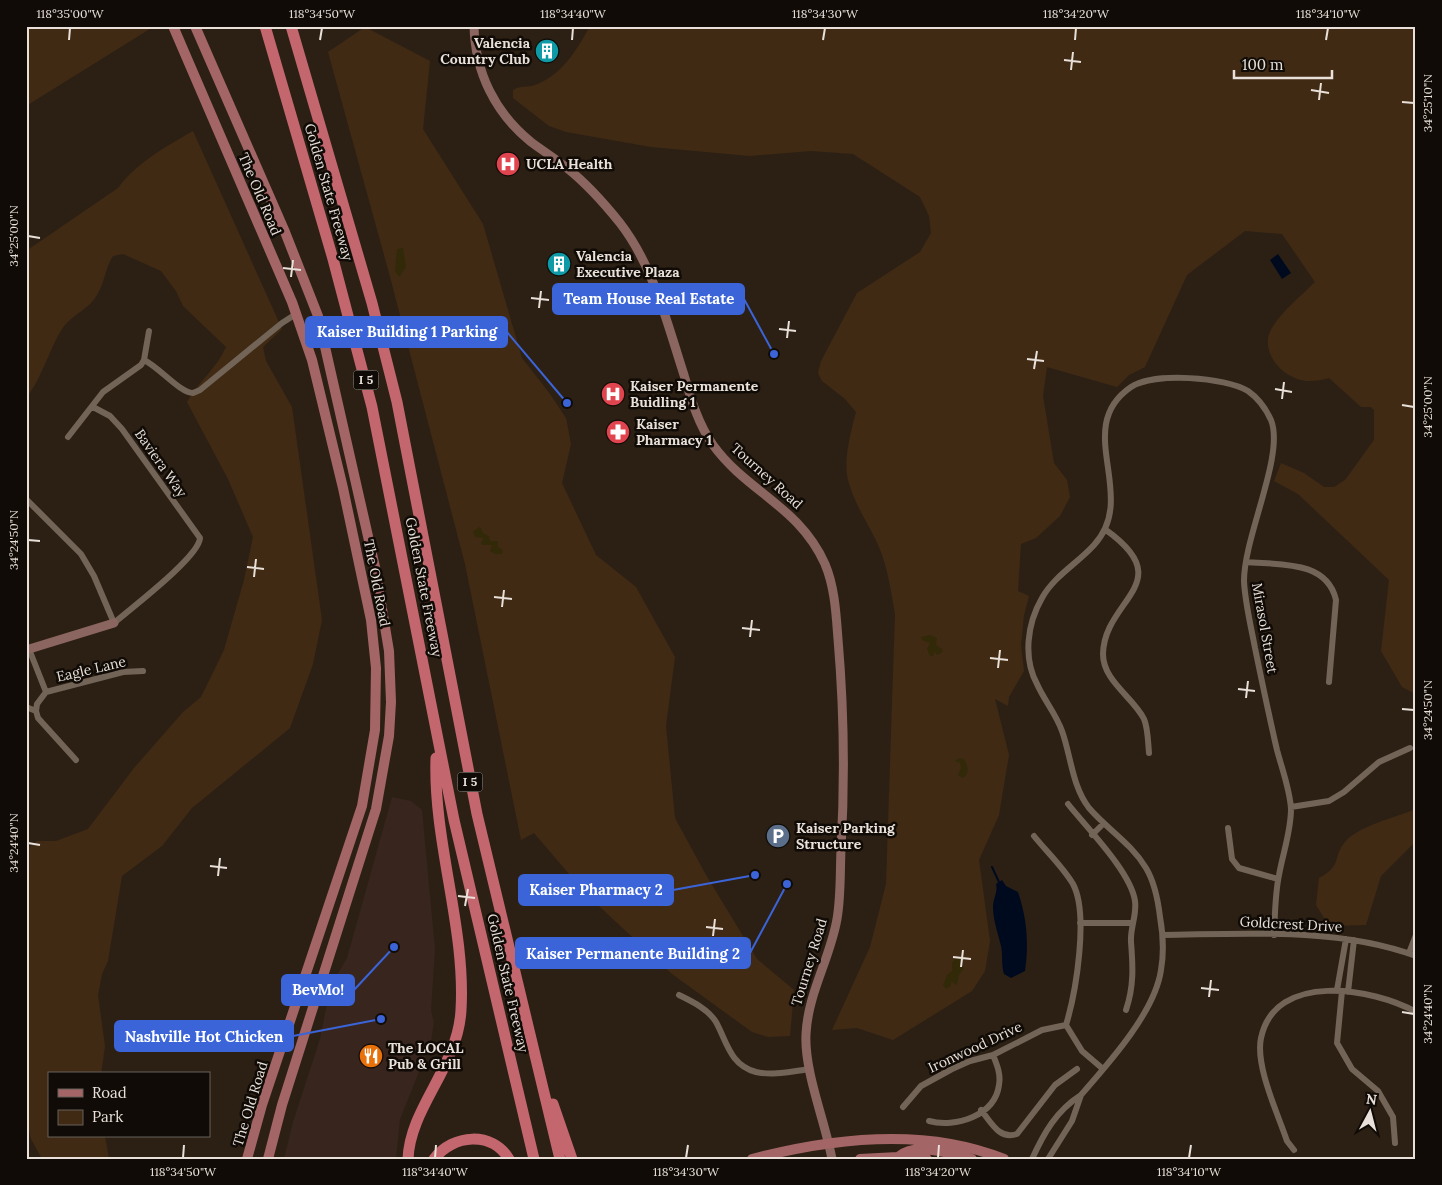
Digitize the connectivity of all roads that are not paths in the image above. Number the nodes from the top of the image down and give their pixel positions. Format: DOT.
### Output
graph roads {
  1 [pos="173,26"];
  2 [pos="195,26"];
  3 [pos="265,26"];
  4 [pos="292,26"];
  5 [pos="474,26"];
  6 [pos="296,314"];
  7 [pos="149,331"];
  8 [pos="144,360"];
  9 [pos="93,407"];
  10 [pos="68,437"];
  11 [pos="26,499"];
  12 [pos="1106,530"];
  13 [pos="1246,562"];
  14 [pos="114,624"];
  15 [pos="27,650"];
  16 [pos="143,671"];
  17 [pos="1330,682"];
  18 [pos="46,692"];
  19 [pos="26,707"];
  20 [pos="36,711"];
  21 [pos="437,740"];
  22 [pos="1410,748"];
  23 [pos="1149,753"];
  24 [pos="76,760"];
  25 [pos="1068,804"];
  26 [pos="1291,807"];
  27 [pos="1104,822"];
  28 [pos="1228,828"];
  29 [pos="1092,835"];
  30 [pos="1034,836"];
  31 [pos="1278,879"];
  32 [pos="1080,923"];
  33 [pos="1132,923"];
  34 [pos="1163,935"];
  35 [pos="1274,935"];
  36 [pos="1416,935"];
  37 [pos="1346,939"];
  38 [pos="1354,940"];
  39 [pos="1413,955"];
  40 [pos="1342,991"];
  41 [pos="679,995"];
  42 [pos="1126,1010"];
  43 [pos="1416,1012"];
  44 [pos="1066,1025"];
  45 [pos="533,1045"];
  46 [pos="993,1054"];
  47 [pos="810,1069"];
  48 [pos="1103,1069"];
  49 [pos="1077,1070"];
  50 [pos="1081,1095"];
  51 [pos="903,1107"];
  52 [pos="981,1110"];
  53 [pos="929,1121"];
  54 [pos="1395,1143"];
  55 [pos="829,1144"];
  56 [pos="1294,1150"];
  57 [pos="269,1158"];
  58 [pos="898,1158"];
  59 [pos="247,1159"];
  60 [pos="408,1159"];
  61 [pos="434,1159"];
  62 [pos="509,1159"];
  63 [pos="534,1159"];
  64 [pos="560,1159"];
  65 [pos="572,1159"];
  66 [pos="752,1159"];
  67 [pos="832,1159"];
  68 [pos="860,1159"];
  69 [pos="927,1159"];
  70 [pos="972,1159"];
  71 [pos="1004,1159"];
  72 [pos="1032,1159"];
  73 [pos="1048,1159"];
  1 -- 6 [label="main road, The Old Road"];
  2 -- 57 [label="main road, The Old Road"];
  3 -- 21 [label="highway, Golden State Freeway / I 5"];
  4 -- 45 [label="highway, Golden State Freeway / I 5"];
  5 -- 47 [label="street, Tourney Road"];
  6 -- 8 [label="street"];
  6 -- 59 [label="main road, The Old Road"];
  7 -- 8 [label="street"];
  8 -- 9 [label="street"];
  9 -- 10 [label="street"];
  9 -- 14 [label="street, Baviera Way"];
  11 -- 14 [label="street"];
  12 -- 13 [label="street, Mirasol Street"];
  12 -- 23 [label="street"];
  12 -- 27 [label="street"];
  13 -- 17 [label="street"];
  13 -- 26 [label="street, Mirasol Street"];
  14 -- 15 [label="street"];
  15 -- 18 [label="street"];
  16 -- 18 [label="street, Eagle Lane"];
  18 -- 20 [label="street"];
  19 -- 20 [label="street"];
  20 -- 24 [label="street"];
  21 -- 60 [label="highway"];
  21 -- 63 [label="highway, Golden State Freeway / I 5"];
  22 -- 26 [label="street"];
  25 -- 29 [label="street"];
  26 -- 31 [label="street, Mirasol Street"];
  27 -- 29 [label="street"];
  27 -- 34 [label="street"];
  28 -- 31 [label="street"];
  29 -- 33 [label="street"];
  30 -- 32 [label="street"];
  31 -- 35 [label="street, Mirasol Street"];
  32 -- 33 [label="street"];
  32 -- 44 [label="street"];
  33 -- 42 [label="street"];
  34 -- 35 [label="street, Goldcrest Drive"];
  34 -- 48 [label="street"];
  35 -- 37 [label="street, Goldcrest Drive"];
  36 -- 39 [label="street"];
  37 -- 38 [label="street, Goldcrest Drive"];
  37 -- 40 [label="street"];
  38 -- 39 [label="street, Goldcrest Drive"];
  38 -- 40 [label="street"];
  40 -- 43 [label="street"];
  40 -- 54 [label="street"];
  40 -- 56 [label="street"];
  41 -- 47 [label="street"];
  44 -- 46 [label="street, Ironwood Drive"];
  44 -- 48 [label="street"];
  45 -- 64 [label="highway, Golden State Freeway / I 5"];
  45 -- 65 [label="highway"];
  46 -- 51 [label="street, Ironwood Drive"];
  46 -- 52 [label="street"];
  47 -- 55 [label="street, Tourney Road"];
  48 -- 50 [label="street"];
  49 -- 52 [label="street"];
  50 -- 72 [label="street"];
  50 -- 73 [label="street"];
  52 -- 53 [label="street"];
  55 -- 66 [label="main road"];
  55 -- 67 [label="street, Tourney Road"];
  55 -- 71 [label="main road"];
  58 -- 68 [label="main road"];
  58 -- 69 [label="main road"];
  58 -- 70 [label="main road"];
  61 -- 62 [label="highway"];
}
